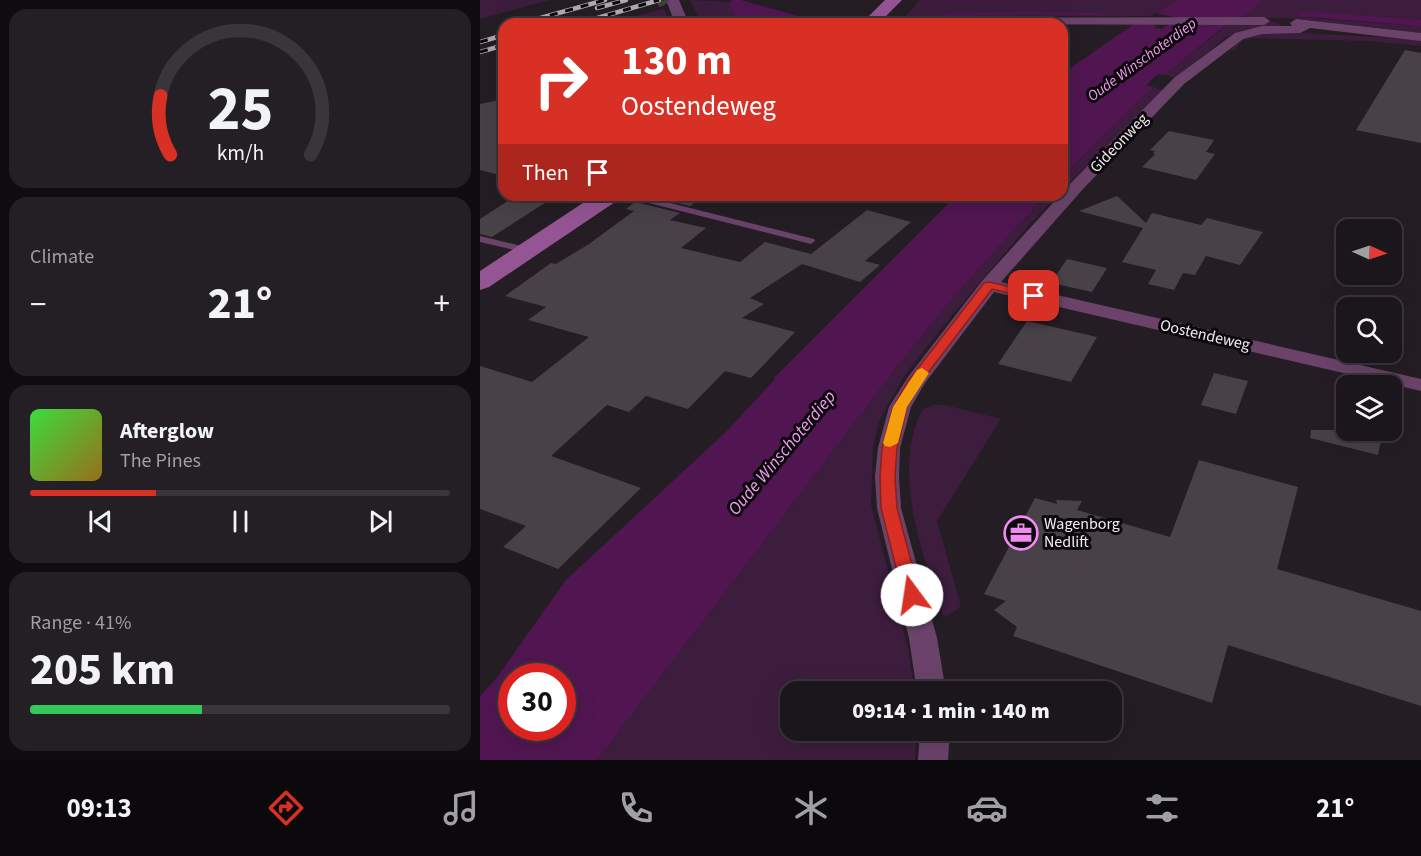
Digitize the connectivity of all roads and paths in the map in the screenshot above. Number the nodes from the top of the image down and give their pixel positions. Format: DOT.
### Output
graph roads {
  1 [pos="894,0"];
  2 [pos="673,18"];
  3 [pos="679,18"];
  4 [pos="874,18"];
  5 [pos="1068,21"];
  6 [pos="1309,24"];
  7 [pos="1421,37"];
  8 [pos="1068,196"];
  9 [pos="601,201"];
  10 [pos="652,201"];
  11 [pos="1064,201"];
  12 [pos="480,239"];
  13 [pos="811,241"];
  14 [pos="527,250"];
  15 [pos="480,282"];
  16 [pos="989,285"];
  17 [pos="1421,385"];
  18 [pos="930,681"];
  19 [pos="934,741"];
  20 [pos="933,760"];
  1 -- 4 [label="main road"];
  2 -- 3 [label="street"];
  5 -- 6 [label="street"];
  6 -- 7 [label="street, Gideonweg"];
  6 -- 8 [label="street, Gideonweg"];
  9 -- 14 [label="main road"];
  10 -- 13 [label="lane"];
  11 -- 16 [label="street, Gideonweg"];
  12 -- 14 [label="lane"];
  14 -- 15 [label="main road"];
  16 -- 17 [label="street, Oostendeweg"];
  16 -- 18 [label="street, Gideonweg"];
  19 -- 20 [label="street"];
}
